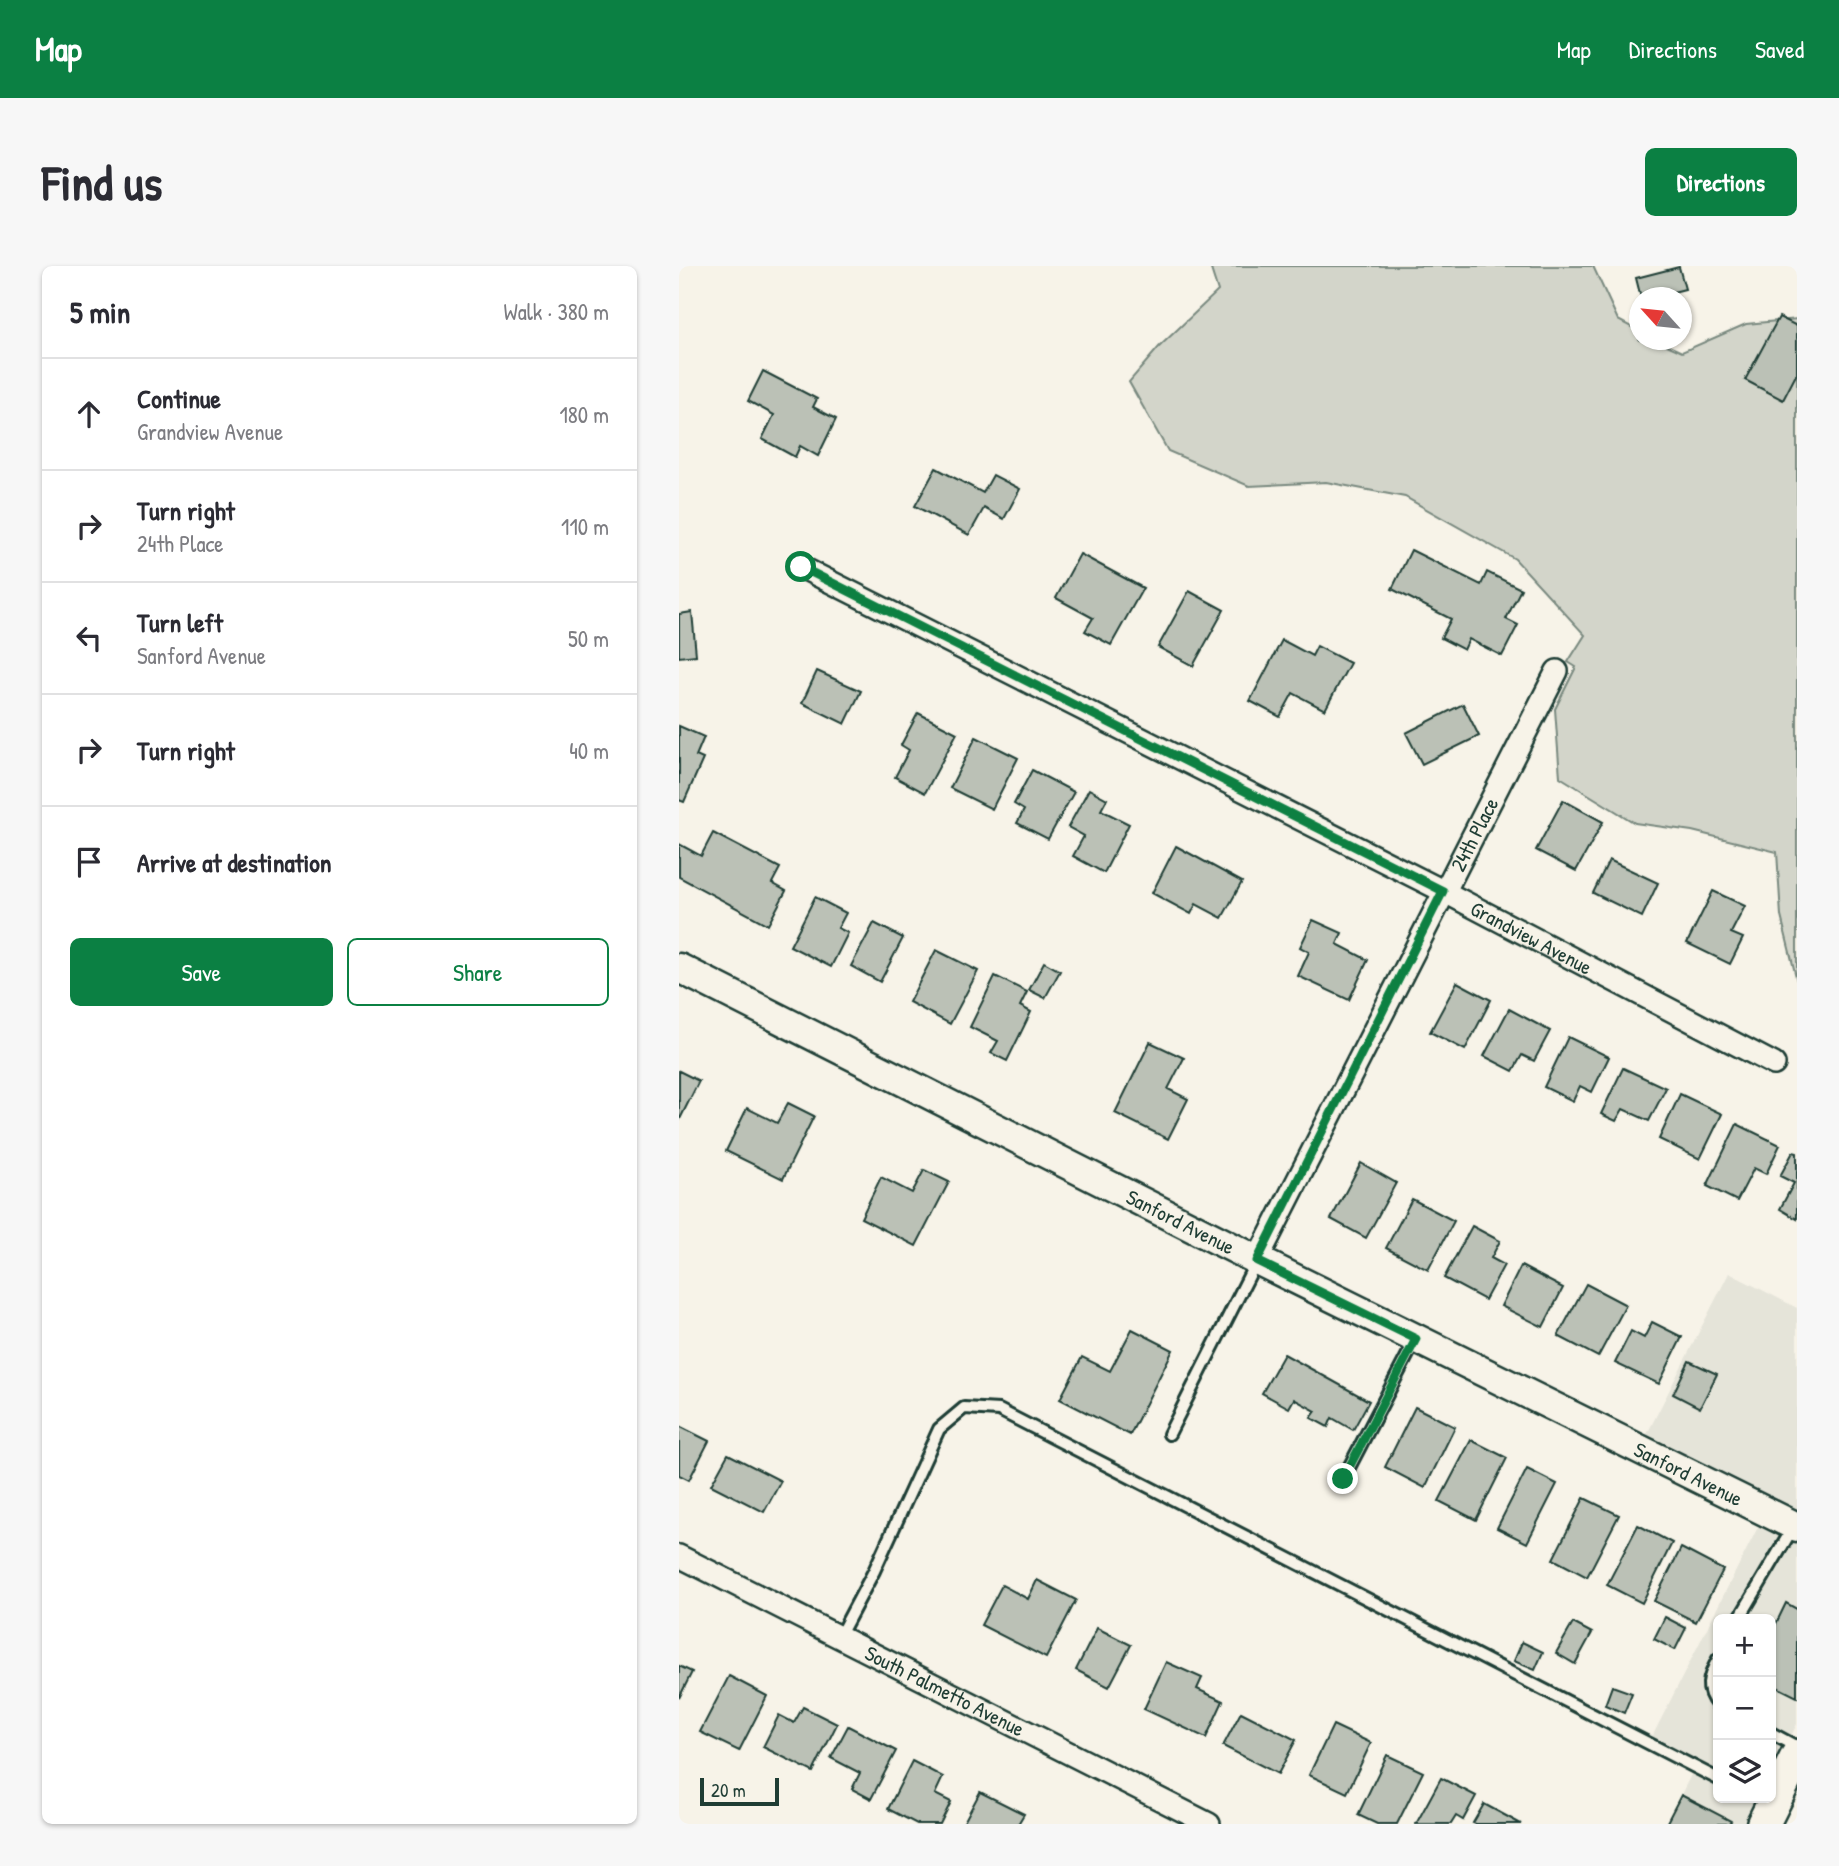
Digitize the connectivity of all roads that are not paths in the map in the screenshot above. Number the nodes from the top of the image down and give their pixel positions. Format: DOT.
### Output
graph roads {
  1 [pos="801,567"];
  2 [pos="1557,671"];
  3 [pos="1443,891"];
  4 [pos="679,968"];
  5 [pos="1774,1064"];
  6 [pos="1257,1261"];
  7 [pos="1416,1339"];
  8 [pos="1169,1434"];
  9 [pos="1343,1479"];
  10 [pos="1796,1527"];
  11 [pos="679,1556"];
  12 [pos="1742,1614"];
  13 [pos="839,1637"];
  14 [pos="1713,1668"];
  15 [pos="1713,1699"];
  16 [pos="1776,1736"];
  17 [pos="1797,1747"];
  18 [pos="1797,1756"];
  19 [pos="1713,1776"];
  20 [pos="1766,1811"];
  21 [pos="1209,1824"];
  1 -- 3 [label="street, Grandview Avenue"];
  2 -- 3 [label="street, 24th Place"];
  3 -- 5 [label="street, Grandview Avenue"];
  3 -- 6 [label="street, 24th Place"];
  4 -- 6 [label="main road, Sanford Avenue"];
  6 -- 7 [label="main road, Sanford Avenue"];
  6 -- 8 [label="lane"];
  7 -- 9 [label="lane"];
  7 -- 10 [label="main road, Sanford Avenue"];
  10 -- 12 [label="lane"];
  11 -- 13 [label="street, South Palmetto Avenue"];
  13 -- 19 [label="lane"];
  13 -- 21 [label="street, South Palmetto Avenue"];
  14 -- 15 [label="lane"];
  16 -- 17 [label="lane"];
  18 -- 20 [label="main road"];
}
